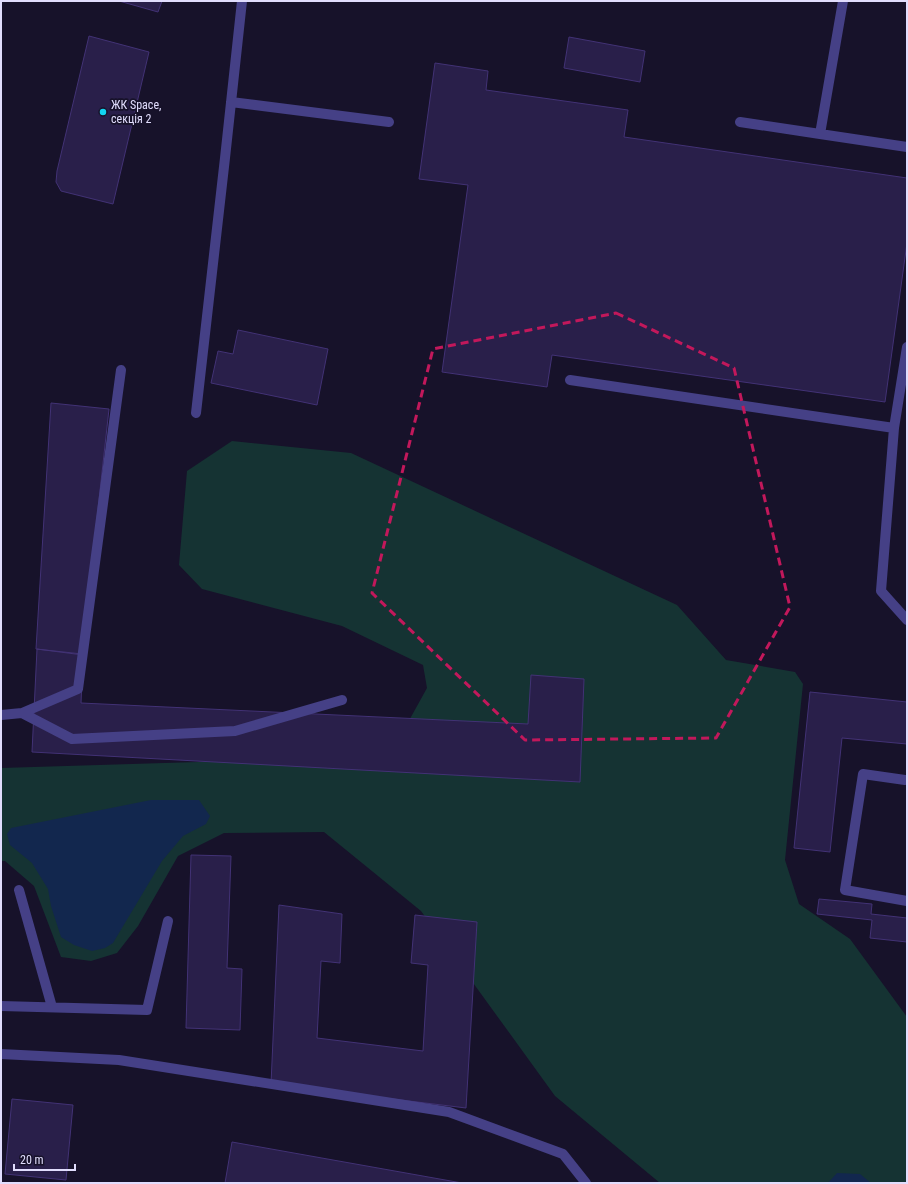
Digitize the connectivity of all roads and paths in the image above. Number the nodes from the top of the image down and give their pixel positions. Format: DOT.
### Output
graph roads {
  1 [pos="242,1"];
  2 [pos="843,1"];
  3 [pos="231,102"];
  4 [pos="388,122"];
  5 [pos="740,122"];
  6 [pos="820,134"];
  7 [pos="907,147"];
  8 [pos="907,347"];
  9 [pos="120,370"];
  10 [pos="570,380"];
  11 [pos="196,414"];
  12 [pos="894,428"];
  13 [pos="907,620"];
  14 [pos="342,700"];
  15 [pos="22,713"];
  16 [pos="1,715"];
  17 [pos="905,780"];
  18 [pos="19,890"];
  19 [pos="907,900"];
  20 [pos="168,921"];
  21 [pos="1,1006"];
  22 [pos="52,1007"];
  23 [pos="1,1054"];
  24 [pos="586,1183"];
  1 -- 3 [label="street"];
  2 -- 6 [label="street"];
  3 -- 4 [label="street"];
  3 -- 11 [label="street"];
  5 -- 6 [label="street"];
  6 -- 7 [label="street"];
  8 -- 12 [label="street"];
  9 -- 15 [label="street"];
  10 -- 12 [label="street"];
  12 -- 13 [label="street"];
  14 -- 15 [label="street"];
  15 -- 16 [label="street"];
  17 -- 19 [label="street"];
  18 -- 22 [label="street"];
  20 -- 22 [label="street"];
  21 -- 22 [label="street"];
  23 -- 24 [label="street"];
}
